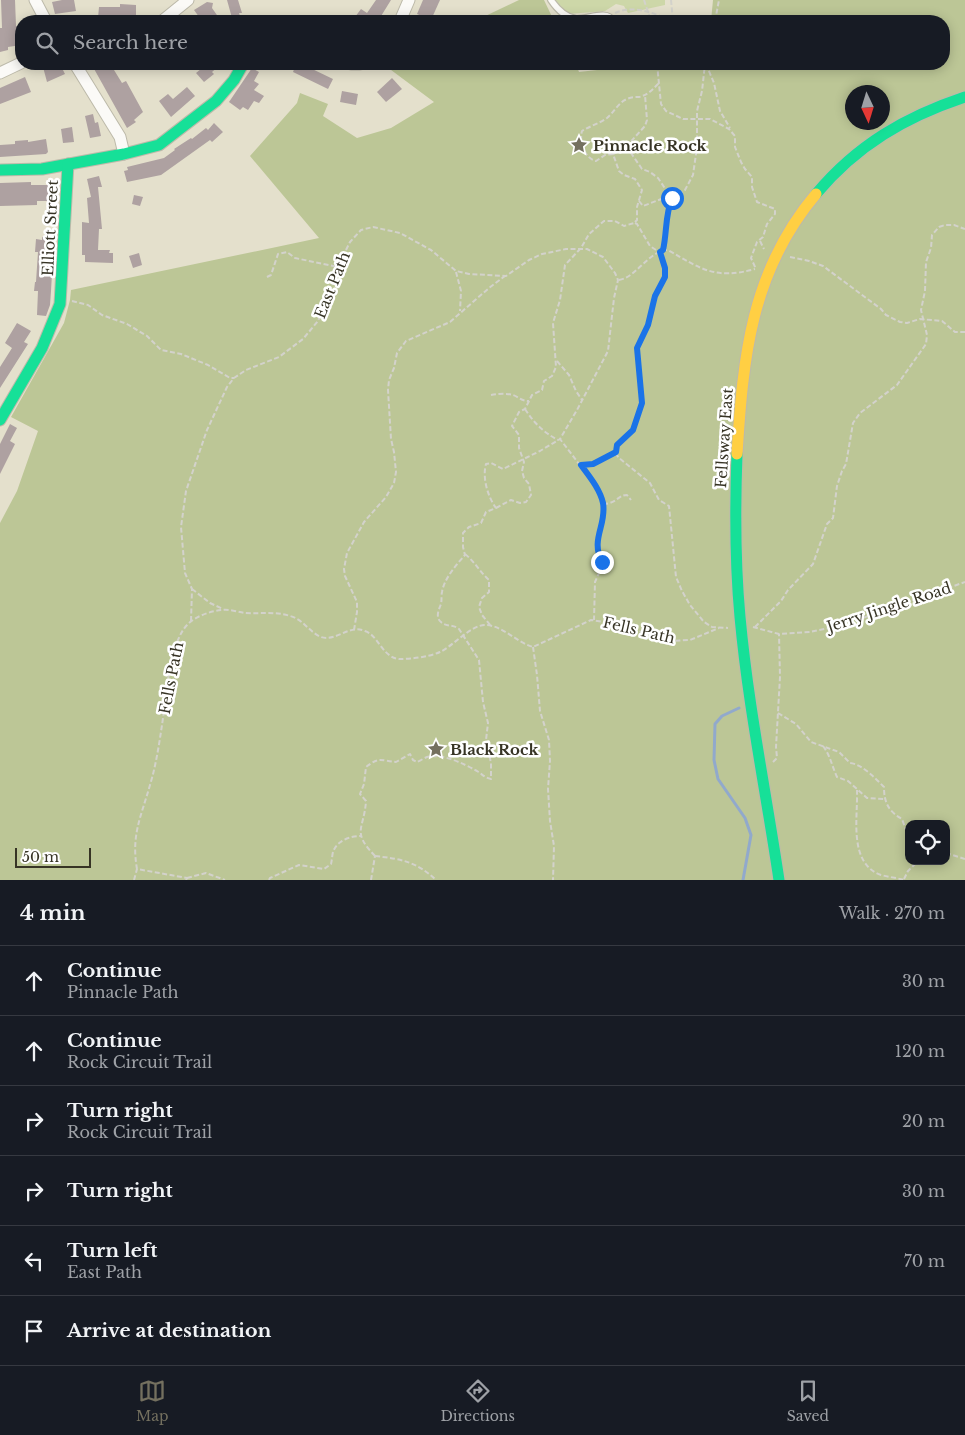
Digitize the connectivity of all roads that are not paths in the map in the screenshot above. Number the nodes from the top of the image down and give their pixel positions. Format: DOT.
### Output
graph roads {
  1 [pos="35,0"];
  2 [pos="188,0"];
  3 [pos="409,0"];
  4 [pos="551,0"];
  5 [pos="43,15"];
  6 [pos="169,15"];
  7 [pos="403,15"];
  8 [pos="567,15"];
  9 [pos="15,67"];
  10 [pos="79,70"];
  11 [pos="240,70"];
  12 [pos="0,73"];
  13 [pos="965,96"];
  14 [pos="124,154"];
  15 [pos="68,164"];
  16 [pos="0,170"];
  17 [pos="0,420"];
  18 [pos="779,880"];
  1 -- 5 [label="street"];
  2 -- 6 [label="street"];
  3 -- 7 [label="street"];
  4 -- 8 [label="lane"];
  9 -- 12 [label="street"];
  10 -- 14 [label="street"];
  11 -- 14 [label="main road"];
  13 -- 18 [label="main road, Fellsway East"];
  14 -- 15 [label="main road"];
  15 -- 16 [label="main road"];
  15 -- 17 [label="main road, Elliott Street"];
}
